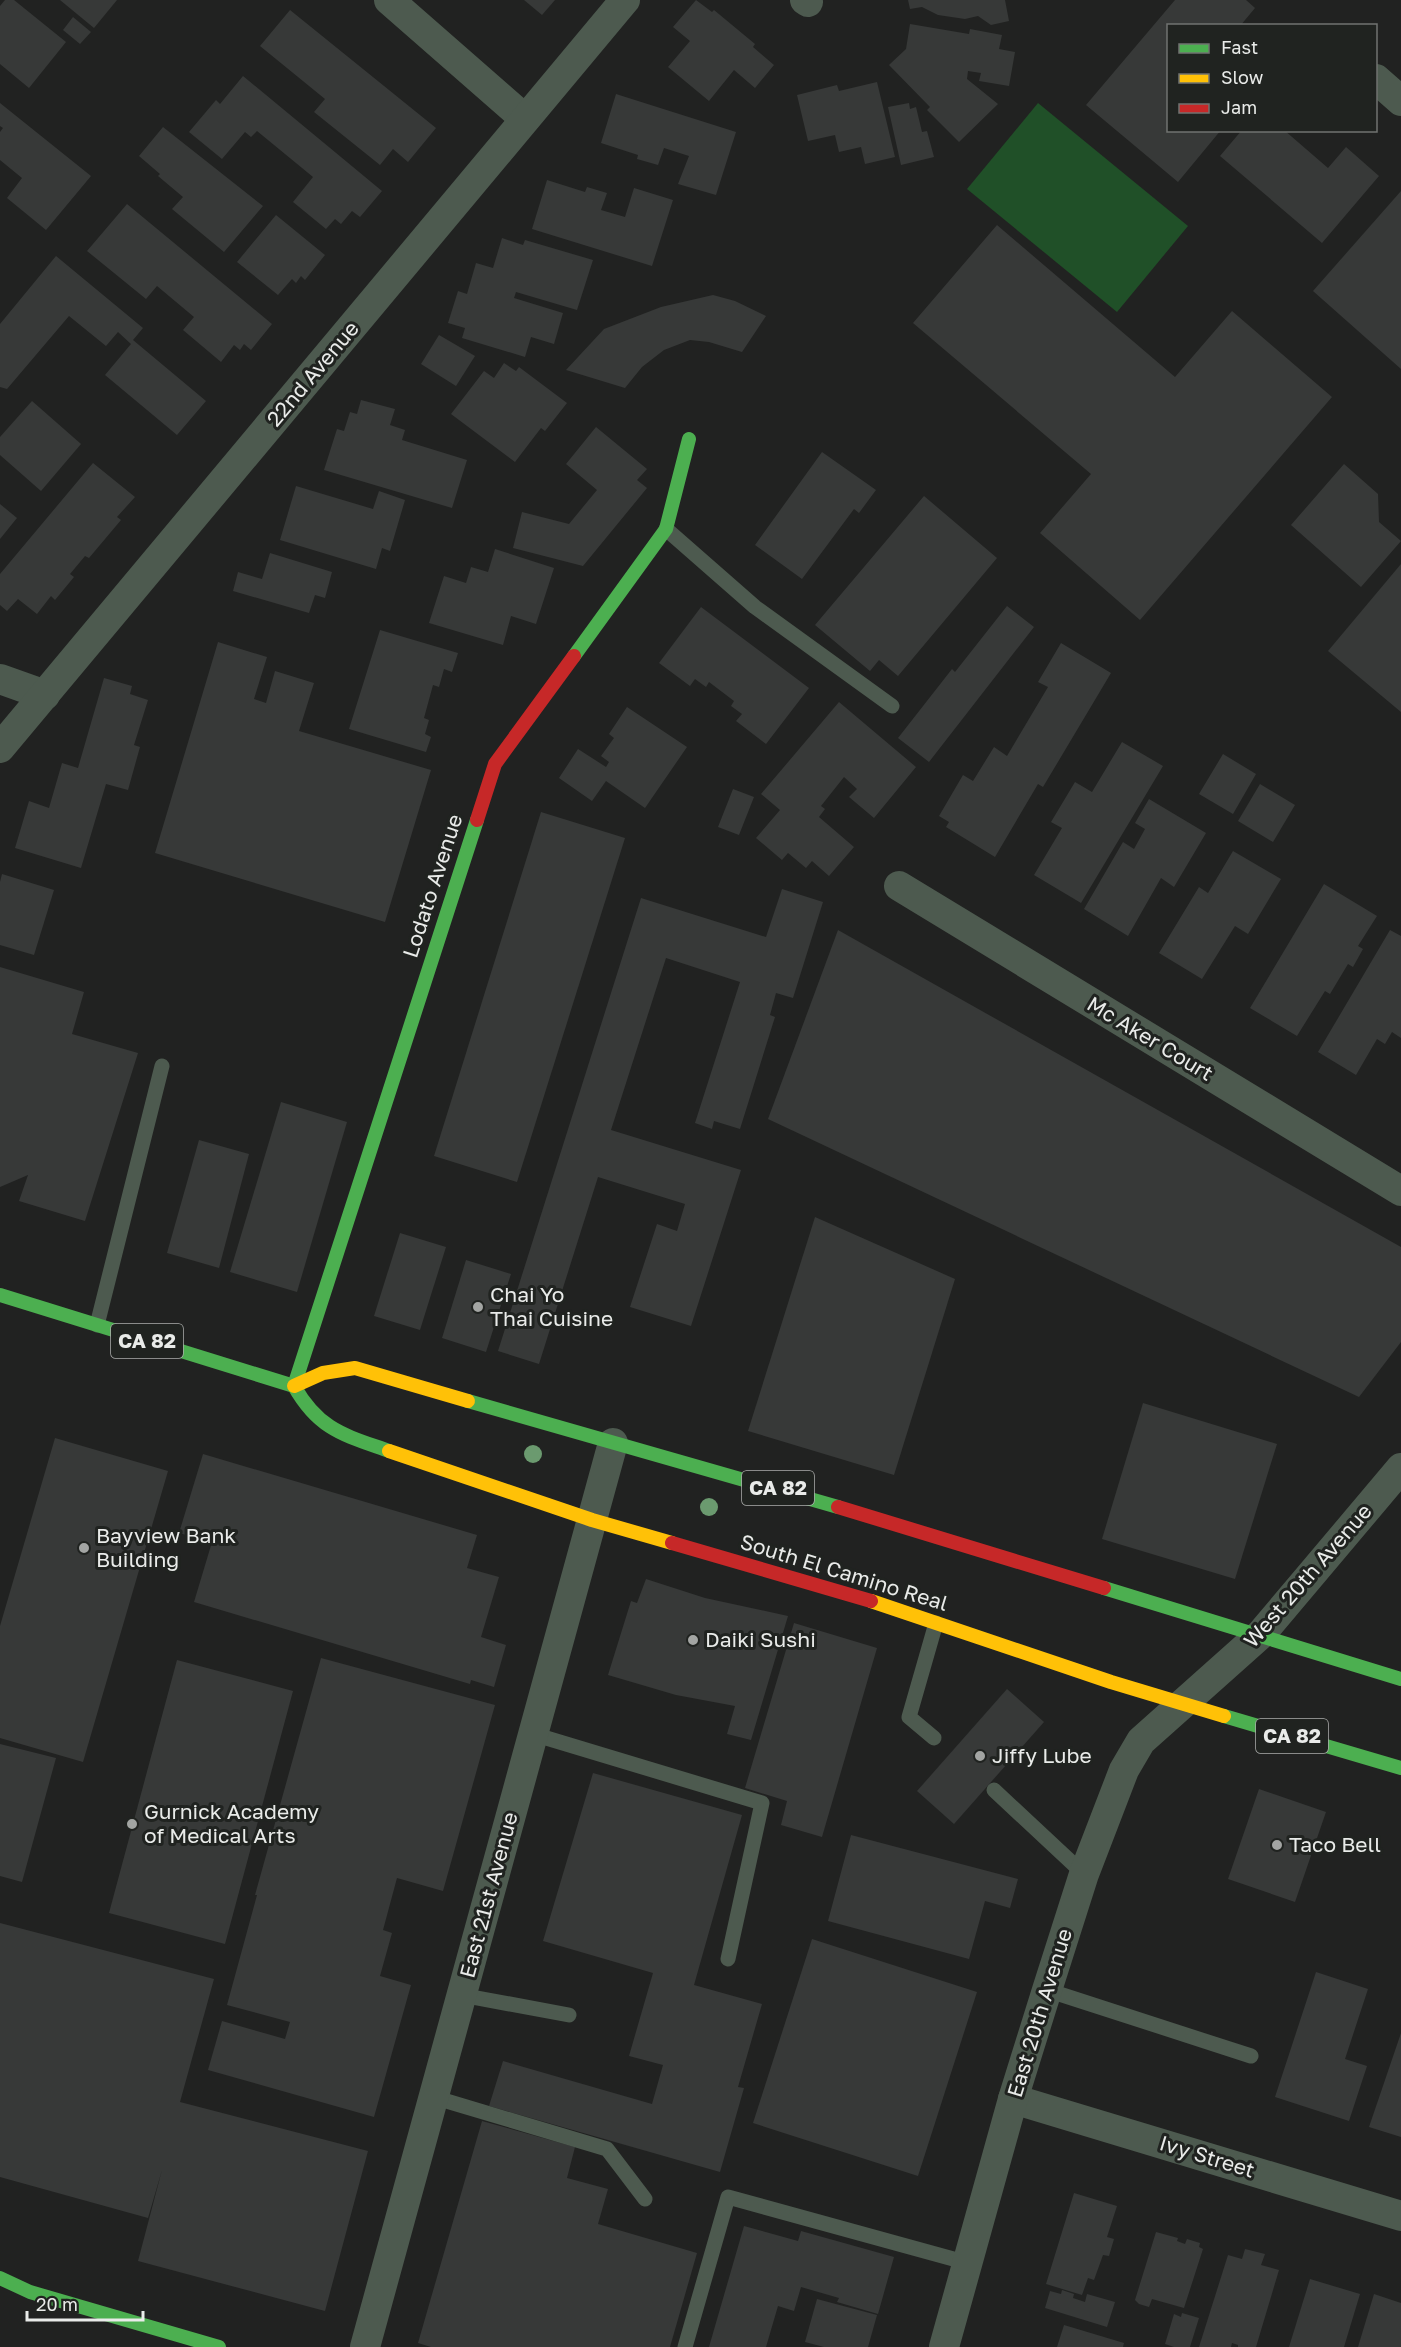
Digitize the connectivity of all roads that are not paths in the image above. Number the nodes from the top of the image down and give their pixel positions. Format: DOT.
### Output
graph roads {
  1 [pos="389,0"];
  2 [pos="625,0"];
  3 [pos="1377,80"];
  4 [pos="1401,101"];
  5 [pos="525,119"];
  6 [pos="689,439"];
  7 [pos="666,529"];
  8 [pos="0,680"];
  9 [pos="45,694"];
  10 [pos="892,706"];
  11 [pos="0,748"];
  12 [pos="899,886"];
  13 [pos="162,1066"];
  14 [pos="1401,1191"];
  15 [pos="0,1295"];
  16 [pos="97,1325"];
  17 [pos="294,1386"];
  18 [pos="613,1443"];
  19 [pos="1401,1468"];
  20 [pos="592,1520"];
  21 [pos="936,1623"];
  22 [pos="1261,1634"];
  23 [pos="1401,1679"];
  24 [pos="1183,1703"];
  25 [pos="533,1734"];
  26 [pos="934,1738"];
  27 [pos="1401,1768"];
  28 [pos="994,1790"];
  29 [pos="1084,1874"];
  30 [pos="728,1959"];
  31 [pos="1047,1990"];
  32 [pos="461,1995"];
  33 [pos="569,2015"];
  34 [pos="1251,2056"];
  35 [pos="433,2097"];
  36 [pos="1013,2099"];
  37 [pos="645,2199"];
  38 [pos="1401,2216"];
  39 [pos="968,2264"];
  40 [pos="0,2278"];
  41 [pos="189,2343"];
  42 [pos="219,2347"];
  43 [pos="365,2347"];
  44 [pos="685,2347"];
  45 [pos="944,2347"];
  1 -- 5 [label="street"];
  2 -- 5 [label="street, 22nd Avenue"];
  3 -- 4 [label="street"];
  5 -- 9 [label="street, 22nd Avenue"];
  6 -- 7 [label="main road, Lodato Avenue"];
  7 -- 10 [label="lane"];
  7 -- 17 [label="main road, Lodato Avenue"];
  8 -- 9 [label="street"];
  9 -- 11 [label="street, 22nd Avenue"];
  12 -- 14 [label="street, Mc Aker Court"];
  13 -- 16 [label="lane"];
  15 -- 16 [label="main road, CA 82"];
  16 -- 17 [label="main road, CA 82"];
  17 -- 18 [label="main road, CA 82"];
  17 -- 20 [label="main road, South El Camino Real / CA 82"];
  18 -- 20 [label="street, East 21st Avenue"];
  18 -- 22 [label="main road, CA 82"];
  19 -- 22 [label="street, West 20th Avenue"];
  20 -- 21 [label="main road, South El Camino Real / CA 82"];
  20 -- 25 [label="street, East 21st Avenue"];
  21 -- 24 [label="main road, South El Camino Real / CA 82"];
  21 -- 26 [label="lane"];
  22 -- 23 [label="main road, CA 82"];
  22 -- 24 [label="street, West 20th Avenue"];
  24 -- 27 [label="main road, South El Camino Real / CA 82"];
  24 -- 29 [label="street, East 20th Avenue"];
  25 -- 30 [label="lane"];
  25 -- 32 [label="street, East 21st Avenue"];
  28 -- 29 [label="lane"];
  29 -- 31 [label="street, East 20th Avenue"];
  31 -- 34 [label="lane"];
  31 -- 36 [label="street, East 20th Avenue"];
  32 -- 33 [label="lane"];
  32 -- 35 [label="street, East 21st Avenue"];
  35 -- 37 [label="lane"];
  35 -- 43 [label="street, East 21st Avenue"];
  36 -- 38 [label="street, Ivy Street"];
  36 -- 39 [label="street, East 20th Avenue"];
  39 -- 44 [label="lane"];
  39 -- 45 [label="street, East 20th Avenue"];
  40 -- 41 [label="main road"];
  41 -- 42 [label="main road"];
}
